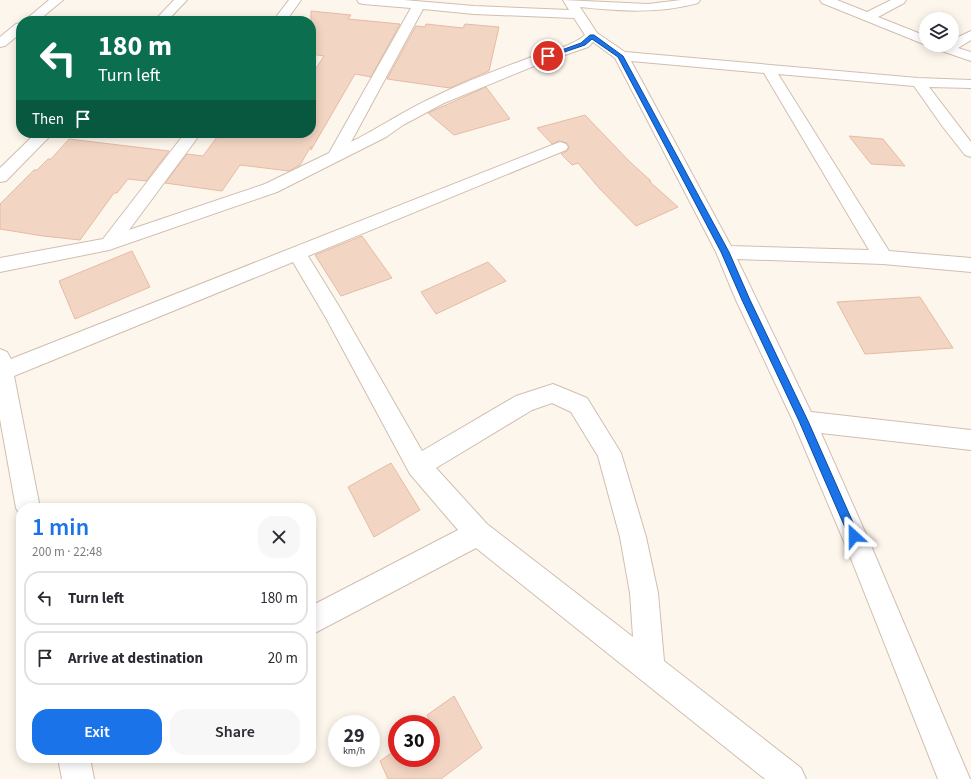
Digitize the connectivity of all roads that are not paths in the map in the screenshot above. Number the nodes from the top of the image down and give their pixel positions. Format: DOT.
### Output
graph roads {
  1 [pos="57,0"];
  2 [pos="181,0"];
  3 [pos="295,0"];
  4 [pos="363,0"];
  5 [pos="694,0"];
  6 [pos="826,0"];
  7 [pos="900,0"];
  8 [pos="569,1"];
  9 [pos="419,5"];
  10 [pos="578,14"];
  11 [pos="36,16"];
  12 [pos="165,16"];
  13 [pos="283,16"];
  14 [pos="868,17"];
  15 [pos="16,32"];
  16 [pos="971,34"];
  17 [pos="592,36"];
  18 [pos="919,37"];
  19 [pos="959,39"];
  20 [pos="0,43"];
  21 [pos="956,52"];
  22 [pos="620,56"];
  23 [pos="971,57"];
  24 [pos="769,70"];
  25 [pos="918,82"];
  26 [pos="971,84"];
  27 [pos="40,138"];
  28 [pos="189,138"];
  29 [pos="560,146"];
  30 [pos="971,152"];
  31 [pos="334,157"];
  32 [pos="0,177"];
  33 [pos="108,244"];
  34 [pos="725,252"];
  35 [pos="297,253"];
  36 [pos="883,257"];
  37 [pos="971,264"];
  38 [pos="0,265"];
  39 [pos="1,364"];
  40 [pos="804,421"];
  41 [pos="971,440"];
  42 [pos="418,466"];
  43 [pos="27,503"];
  44 [pos="478,533"];
  45 [pos="316,618"];
  46 [pos="650,668"];
  47 [pos="75,763"];
  48 [pos="78,779"];
  49 [pos="790,779"];
  50 [pos="954,779"];
  1 -- 11 [label="street"];
  2 -- 12 [label="street"];
  3 -- 13 [label="street"];
  4 -- 9 [label="street"];
  5 -- 8 [label="street"];
  6 -- 14 [label="street"];
  7 -- 14 [label="street"];
  8 -- 10 [label="street"];
  9 -- 10 [label="street"];
  9 -- 31 [label="street"];
  10 -- 17 [label="street"];
  14 -- 18 [label="street"];
  15 -- 20 [label="street"];
  16 -- 19 [label="street"];
  17 -- 22 [label="street"];
  17 -- 31 [label="street"];
  21 -- 23 [label="street"];
  22 -- 24 [label="street"];
  22 -- 34 [label="street"];
  24 -- 25 [label="street"];
  24 -- 36 [label="street"];
  25 -- 26 [label="street"];
  25 -- 30 [label="street"];
  27 -- 32 [label="street"];
  28 -- 33 [label="street"];
  29 -- 35 [label="street"];
  31 -- 33 [label="street"];
  33 -- 38 [label="street"];
  34 -- 36 [label="street"];
  34 -- 40 [label="street"];
  35 -- 39 [label="street"];
  35 -- 42 [label="street"];
  36 -- 37 [label="street"];
  39 -- 43 [label="street"];
  40 -- 41 [label="street"];
  40 -- 50 [label="street"];
  42 -- 44 [label="street"];
  42 -- 46 [label="street"];
  44 -- 45 [label="street"];
  44 -- 46 [label="street"];
  46 -- 49 [label="street"];
  47 -- 48 [label="street"];
}
